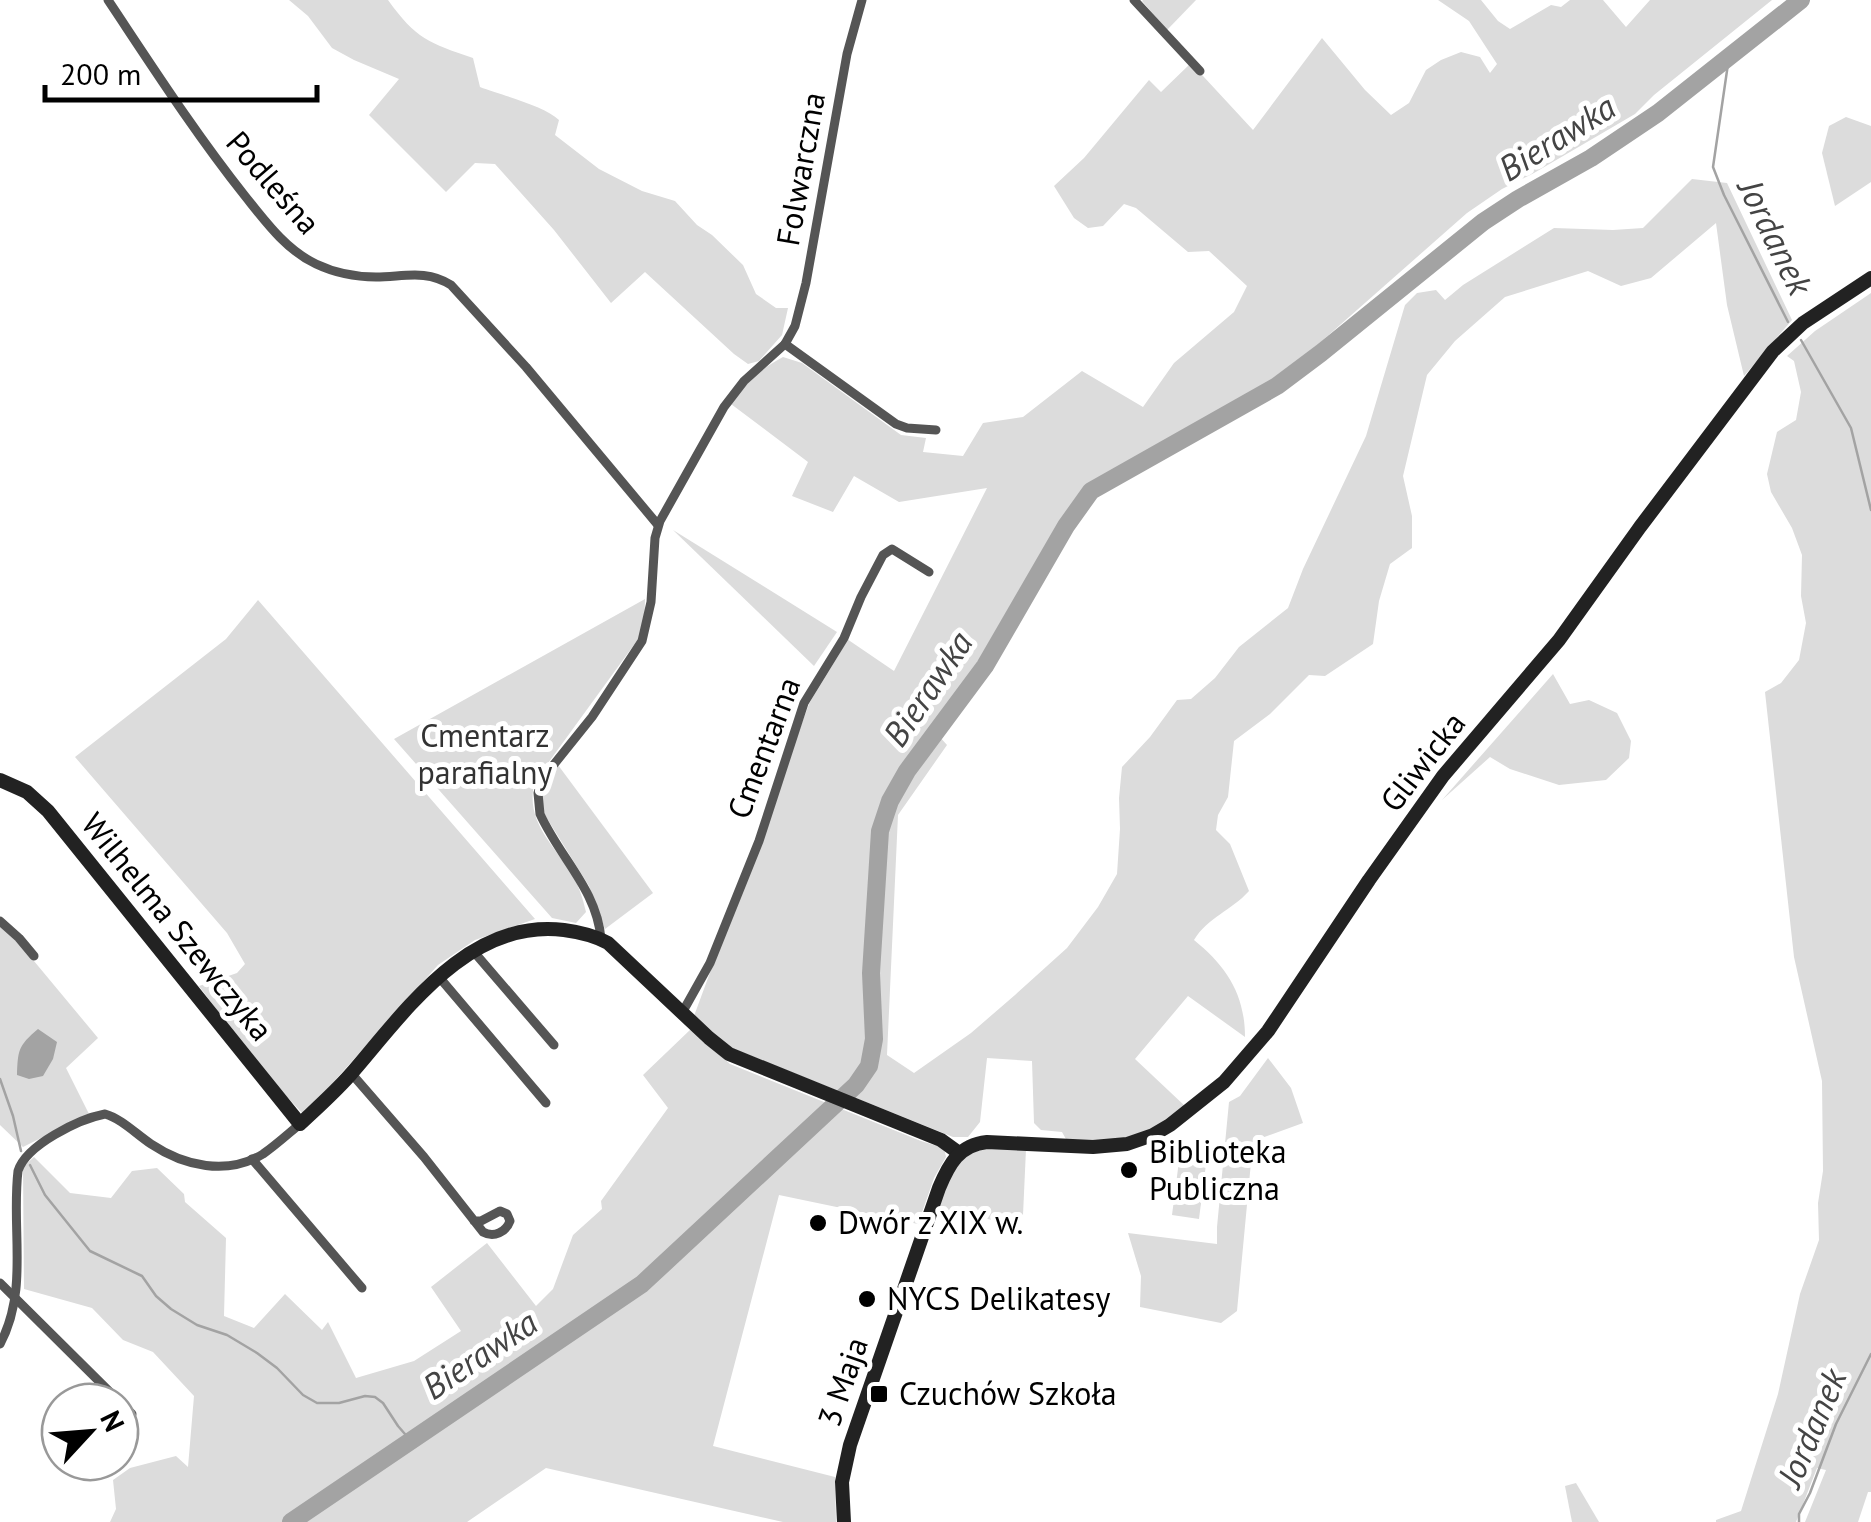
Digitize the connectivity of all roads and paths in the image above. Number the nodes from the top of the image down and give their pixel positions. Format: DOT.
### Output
graph roads {
  1 [pos="108,0"];
  2 [pos="862,0"];
  3 [pos="1134,0"];
  4 [pos="1200,71"];
  5 [pos="1871,278"];
  6 [pos="785,344"];
  7 [pos="936,430"];
  8 [pos="658,525"];
  9 [pos="929,572"];
  10 [pos="0,780"];
  11 [pos="0,921"];
  12 [pos="602,939"];
  13 [pos="474,952"];
  14 [pos="34,956"];
  15 [pos="439,977"];
  16 [pos="682,1013"];
  17 [pos="554,1045"];
  18 [pos="351,1073"];
  19 [pos="546,1103"];
  20 [pos="300,1124"];
  21 [pos="959,1153"];
  22 [pos="252,1160"];
  23 [pos="474,1221"];
  24 [pos="0,1283"];
  25 [pos="362,1288"];
  26 [pos="14,1296"];
  27 [pos="0,1344"];
  28 [pos="100,1382"];
  29 [pos="844,1522"];
  1 -- 8 [label="street, Podleśna"];
  2 -- 6 [label="street, Folwarczna"];
  3 -- 4 [label="street"];
  5 -- 21 [label="main road, Gliwicka"];
  6 -- 7 [label="street"];
  6 -- 8 [label="street, Folwarczna"];
  8 -- 12 [label="street, Folwarczna"];
  9 -- 16 [label="street, Cmentarna"];
  10 -- 20 [label="main road, Wilhelma Szewczyka"];
  11 -- 14 [label="street"];
  12 -- 13 [label="main road"];
  12 -- 16 [label="main road"];
  13 -- 15 [label="main road"];
  13 -- 17 [label="street"];
  15 -- 18 [label="main road"];
  15 -- 19 [label="street"];
  16 -- 21 [label="main road"];
  18 -- 20 [label="main road"];
  18 -- 23 [label="street"];
  20 -- 22 [label="street"];
  21 -- 29 [label="main road, 3 Maja"];
  22 -- 25 [label="street"];
  22 -- 26 [label="street"];
  24 -- 26 [label="street"];
  26 -- 27 [label="street"];
  26 -- 28 [label="street"];
}
